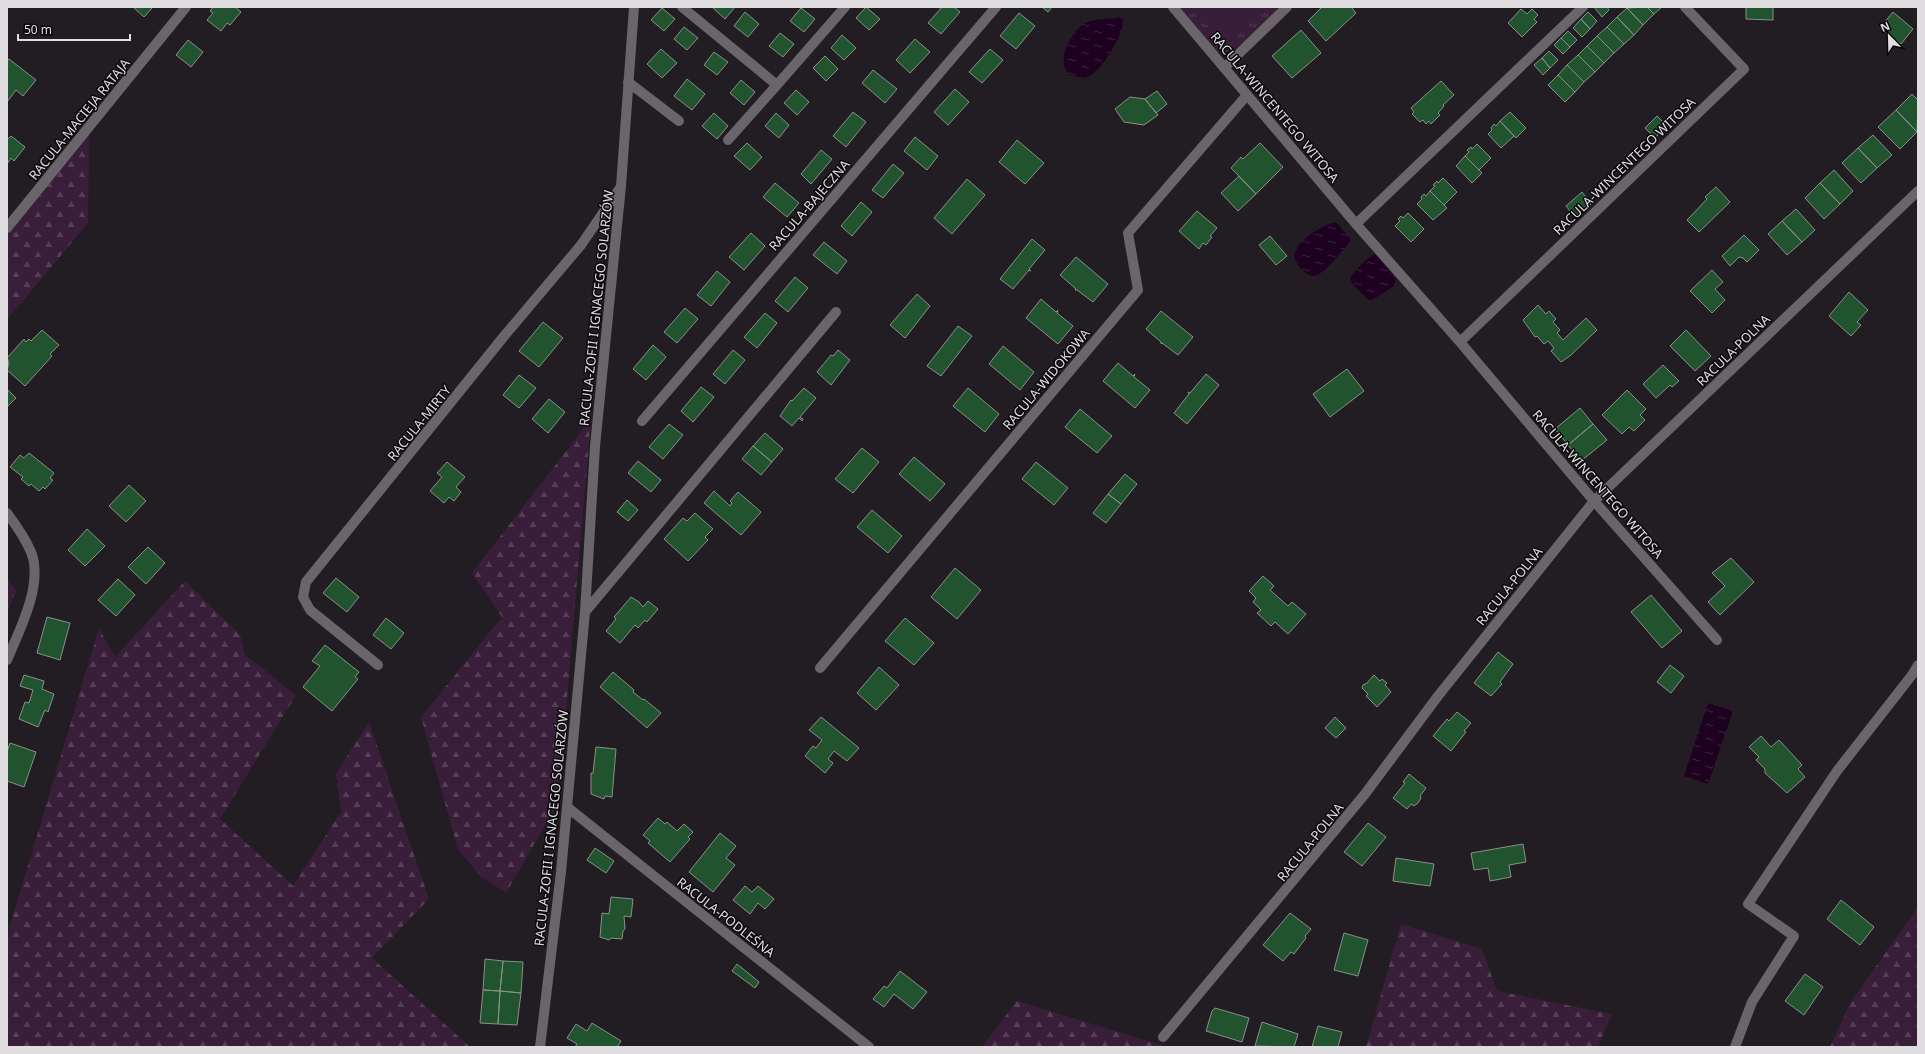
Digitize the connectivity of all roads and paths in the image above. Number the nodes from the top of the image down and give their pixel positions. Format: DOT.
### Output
graph roads {
  1 [pos="186,7"];
  2 [pos="634,7"];
  3 [pos="682,7"];
  4 [pos="845,7"];
  5 [pos="996,7"];
  6 [pos="1173,7"];
  7 [pos="1287,7"];
  8 [pos="1583,7"];
  9 [pos="1685,7"];
  10 [pos="1224,68"];
  11 [pos="628,82"];
  12 [pos="777,85"];
  13 [pos="1247,95"];
  14 [pos="679,121"];
  15 [pos="728,140"];
  16 [pos="621,186"];
  17 [pos="1918,191"];
  18 [pos="1356,224"];
  19 [pos="7,228"];
  20 [pos="836,312"];
  21 [pos="1460,342"];
  22 [pos="642,421"];
  23 [pos="1594,501"];
  24 [pos="7,513"];
  25 [pos="584,612"];
  26 [pos="1717,640"];
  27 [pos="7,660"];
  28 [pos="1918,665"];
  29 [pos="378,666"];
  30 [pos="820,668"];
  31 [pos="567,807"];
  32 [pos="1164,1037"];
  33 [pos="540,1047"];
  34 [pos="869,1047"];
  35 [pos="1735,1047"];
  1 -- 19 [label="street, RACULA-MACIEJA RATAJA"];
  2 -- 11 [label="street, RACULA-ZOFII I IGNACEGO SOLARZÓW"];
  3 -- 12 [label="street"];
  4 -- 12 [label="street"];
  5 -- 22 [label="street, RACULA-BAJECZNA"];
  6 -- 10 [label="street, RACULA-WINCENTEGO WITOSA"];
  7 -- 10 [label="street"];
  8 -- 18 [label="street"];
  9 -- 21 [label="street, RACULA-WINCENTEGO WITOSA"];
  10 -- 13 [label="street, RACULA-WINCENTEGO WITOSA"];
  11 -- 14 [label="street"];
  11 -- 16 [label="street, RACULA-ZOFII I IGNACEGO SOLARZÓW"];
  12 -- 15 [label="street"];
  13 -- 18 [label="street, RACULA-WINCENTEGO WITOSA"];
  13 -- 30 [label="street, RACULA-WIDOKOWA"];
  16 -- 25 [label="street, RACULA-ZOFII I IGNACEGO SOLARZÓW"];
  16 -- 29 [label="street, RACULA-MIRTY"];
  17 -- 23 [label="street, RACULA-POLNA"];
  18 -- 21 [label="street, RACULA-WINCENTEGO WITOSA"];
  20 -- 25 [label="street"];
  21 -- 23 [label="street, RACULA-WINCENTEGO WITOSA"];
  23 -- 26 [label="street, RACULA-WINCENTEGO WITOSA"];
  23 -- 32 [label="street, RACULA-POLNA"];
  24 -- 27 [label="street"];
  25 -- 31 [label="street, RACULA-ZOFII I IGNACEGO SOLARZÓW"];
  28 -- 35 [label="street"];
  31 -- 33 [label="street, RACULA-ZOFII I IGNACEGO SOLARZÓW"];
  31 -- 34 [label="street, RACULA-PODLEŚNA"];
}
